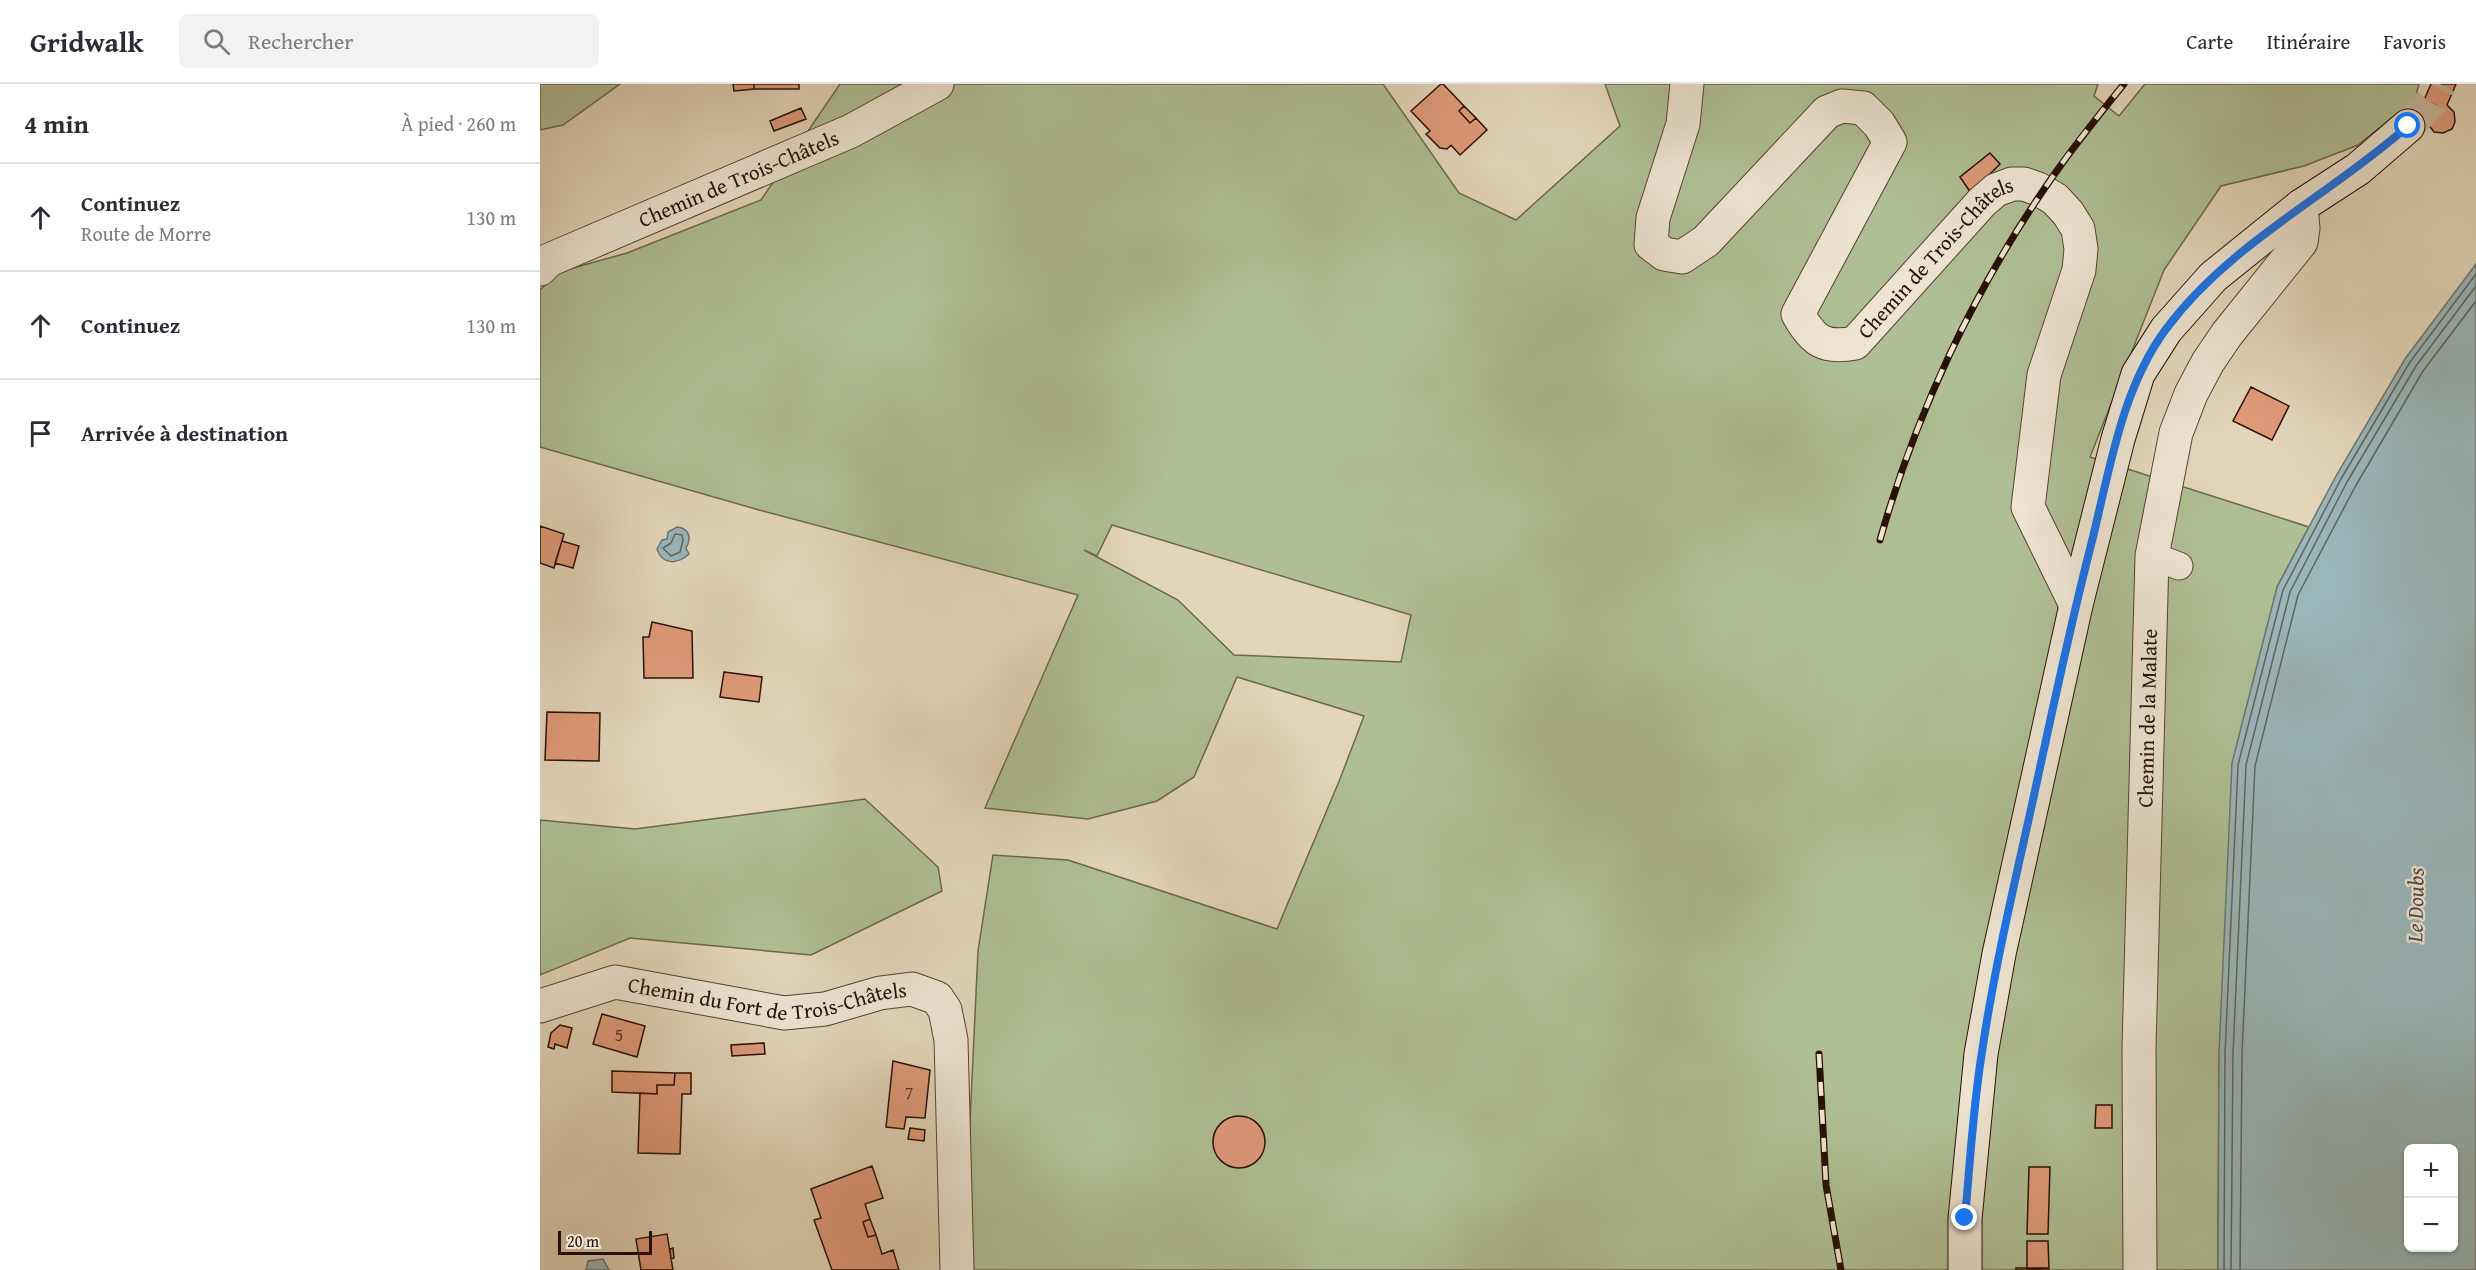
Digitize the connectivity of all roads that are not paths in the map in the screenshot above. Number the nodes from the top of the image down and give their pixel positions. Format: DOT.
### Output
graph roads {
  1 [pos="937,84"];
  2 [pos="1687,84"];
  3 [pos="2408,126"];
  4 [pos="2301,206"];
  5 [pos="540,269"];
  6 [pos="2076,605"];
  7 [pos="540,1006"];
  8 [pos="957,1270"];
  9 [pos="1965,1270"];
  10 [pos="2140,1270"];
  1 -- 5 [label="street, Chemin de Trois-Châtels"];
  2 -- 6 [label="street, Chemin de Trois-Châtels"];
  3 -- 4 [label="street"];
  4 -- 6 [label="street"];
  4 -- 10 [label="street, Chemin de la Malate"];
  6 -- 9 [label="street"];
  7 -- 8 [label="street, Chemin du Fort de Trois-Châtels"];
}
